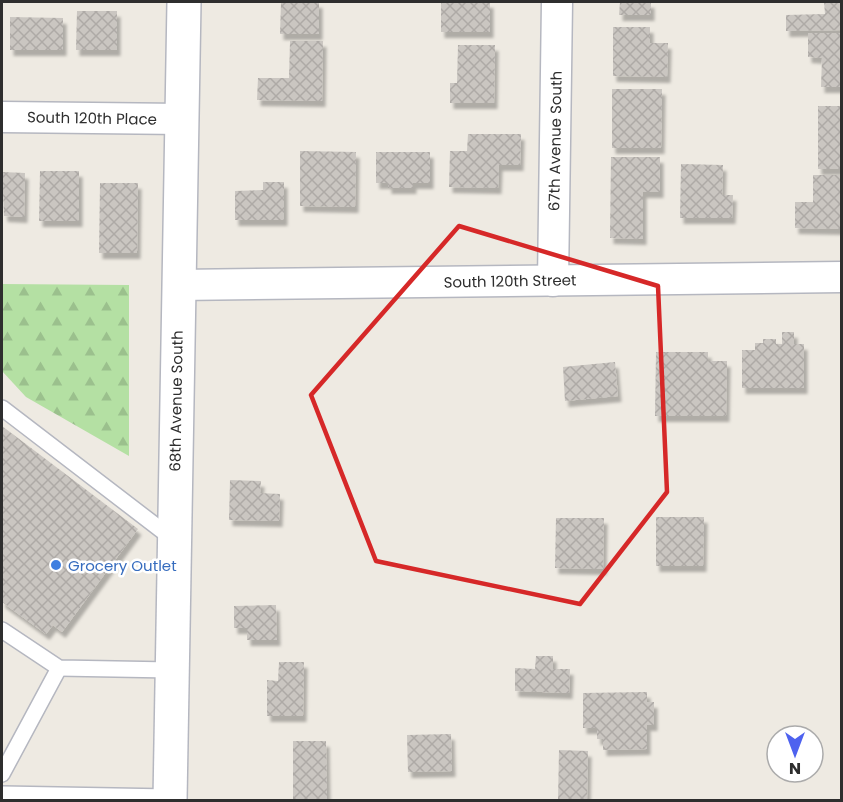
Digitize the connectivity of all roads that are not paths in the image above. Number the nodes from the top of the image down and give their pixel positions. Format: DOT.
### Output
graph roads {
  1 [pos="184,2"];
  2 [pos="557,2"];
  3 [pos="2,117"];
  4 [pos="183,119"];
  5 [pos="842,277"];
  6 [pos="553,280"];
  7 [pos="178,285"];
  8 [pos="2,408"];
  9 [pos="173,539"];
  10 [pos="2,630"];
  11 [pos="59,668"];
  12 [pos="171,670"];
  13 [pos="2,774"];
  14 [pos="2,794"];
  15 [pos="170,799"];
  1 -- 4 [label="street, 68th Avenue South"];
  2 -- 6 [label="street, 67th Avenue South"];
  3 -- 4 [label="street, South 120th Place"];
  4 -- 7 [label="street, 68th Avenue South"];
  5 -- 6 [label="street, South 120th Street"];
  6 -- 7 [label="street, South 120th Street"];
  7 -- 9 [label="street, 68th Avenue South"];
  8 -- 9 [label="lane"];
  9 -- 12 [label="street, 68th Avenue South"];
  10 -- 11 [label="lane"];
  11 -- 12 [label="lane"];
  11 -- 13 [label="lane"];
  12 -- 15 [label="street, 68th Avenue South"];
  14 -- 15 [label="lane"];
}
